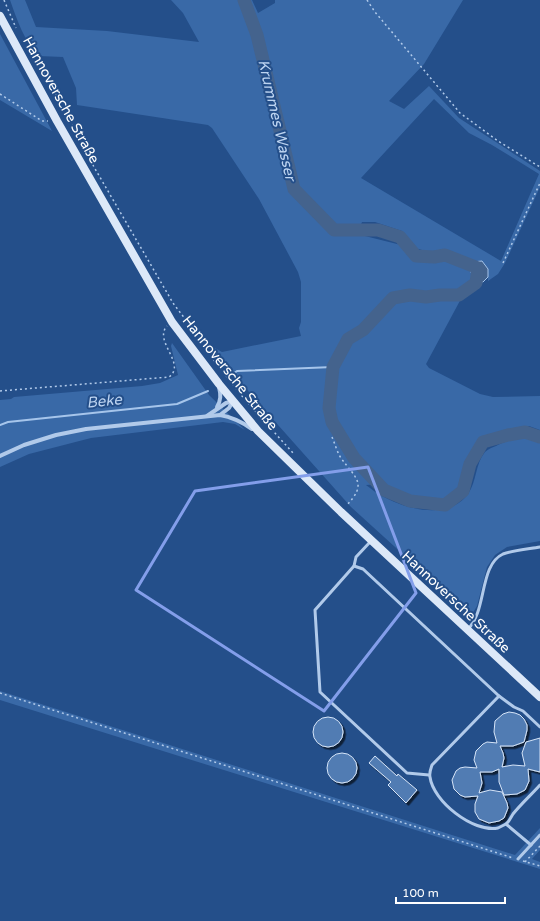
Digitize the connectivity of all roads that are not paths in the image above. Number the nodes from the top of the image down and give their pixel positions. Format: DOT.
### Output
graph roads {
  1 [pos="0,16"];
  2 [pos="219,384"];
  3 [pos="233,401"];
  4 [pos="216,410"];
  5 [pos="220,415"];
  6 [pos="207,416"];
  7 [pos="258,431"];
  8 [pos="0,456"];
  9 [pos="371,540"];
  10 [pos="540,547"];
  11 [pos="354,566"];
  12 [pos="467,630"];
  13 [pos="499,696"];
  14 [pos="540,697"];
  15 [pos="540,727"];
  16 [pos="429,775"];
  17 [pos="540,785"];
  18 [pos="506,824"];
  19 [pos="540,835"];
  20 [pos="531,845"];
  21 [pos="518,859"];
  1 -- 2 [label="main road, Hannoversche Straße"];
  2 -- 3 [label="main road, Hannoversche Straße"];
  2 -- 4 [label="street"];
  3 -- 4 [label="street"];
  3 -- 5 [label="street"];
  3 -- 7 [label="main road, Hannoversche Straße"];
  4 -- 6 [label="street"];
  5 -- 6 [label="street"];
  5 -- 7 [label="street"];
  6 -- 8 [label="street"];
  7 -- 9 [label="main road, Hannoversche Straße"];
  9 -- 11 [label="lane"];
  9 -- 12 [label="main road, Hannoversche Straße"];
  10 -- 12 [label="lane"];
  11 -- 13 [label="lane"];
  11 -- 16 [label="lane"];
  12 -- 14 [label="main road, Hannoversche Straße"];
  13 -- 15 [label="lane"];
  13 -- 16 [label="lane"];
  16 -- 18 [label="lane"];
  17 -- 18 [label="lane"];
  18 -- 20 [label="lane"];
  19 -- 20 [label="lane"];
  20 -- 21 [label="lane"];
}
